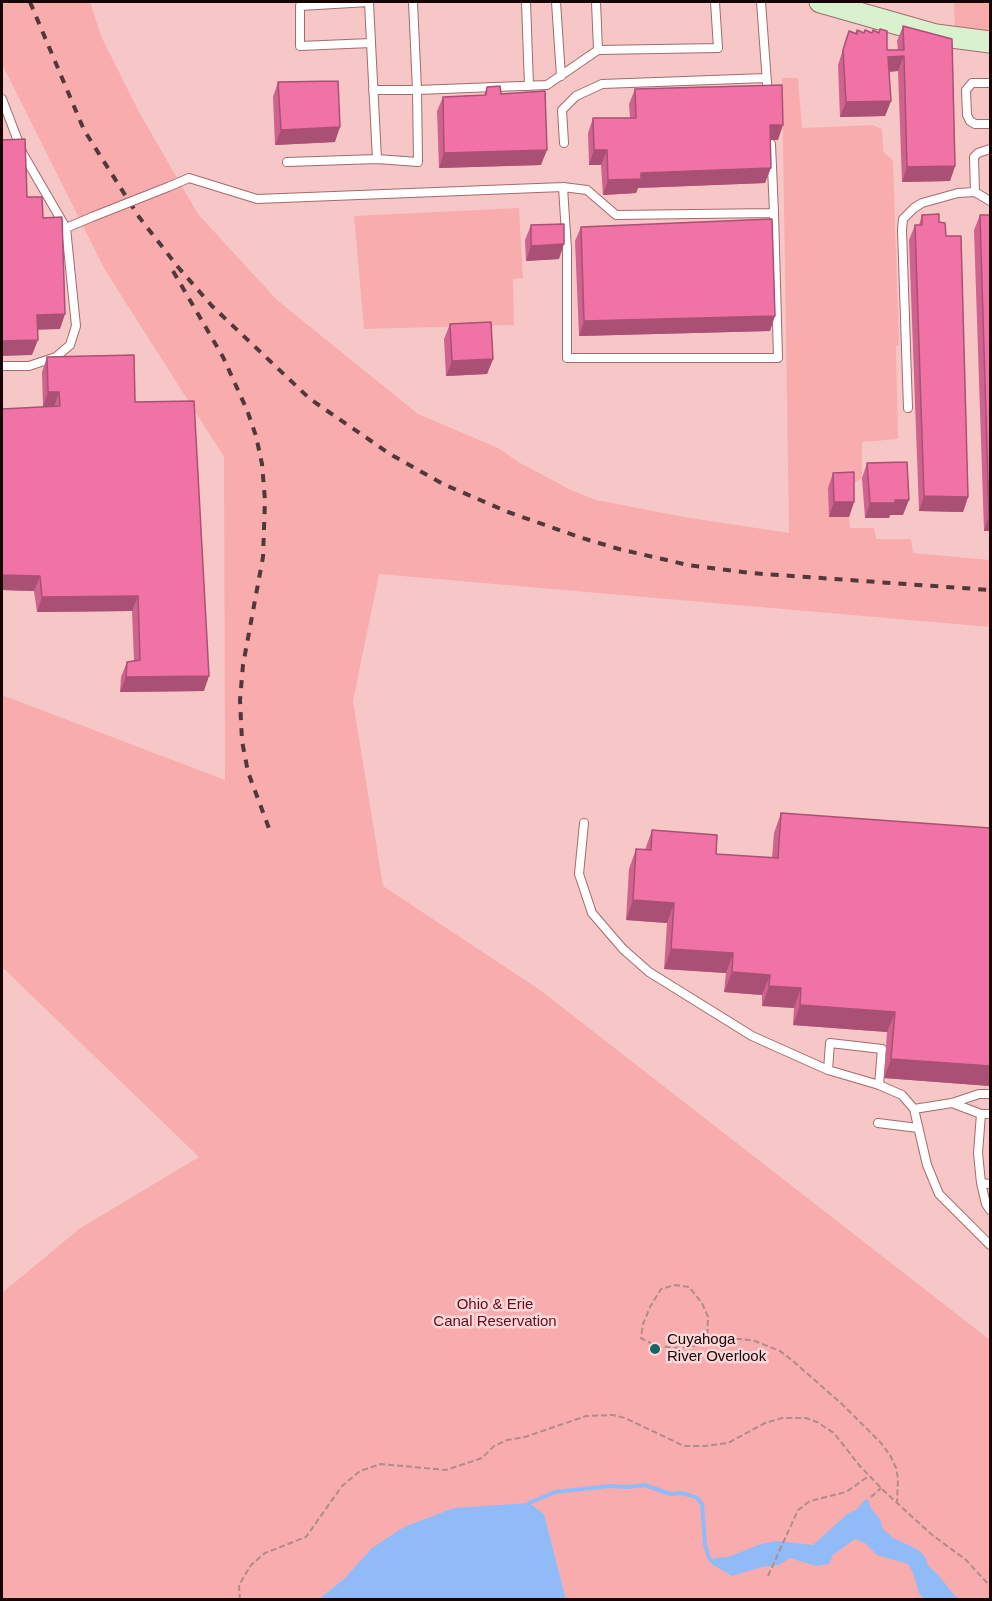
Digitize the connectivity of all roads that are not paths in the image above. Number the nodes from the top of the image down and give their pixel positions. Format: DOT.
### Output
graph roads {
  1 [pos="369,2"];
  2 [pos="413,2"];
  3 [pos="526,2"];
  4 [pos="556,2"];
  5 [pos="596,2"];
  6 [pos="715,2"];
  7 [pos="761,2"];
  8 [pos="820,2"];
  9 [pos="300,4"];
  10 [pos="990,42"];
  11 [pos="371,43"];
  12 [pos="598,50"];
  13 [pos="561,76"];
  14 [pos="766,78"];
  15 [pos="990,83"];
  16 [pos="529,86"];
  17 [pos="373,90"];
  18 [pos="417,90"];
  19 [pos="768,98"];
  20 [pos="2,99"];
  21 [pos="990,124"];
  22 [pos="564,143"];
  23 [pos="771,144"];
  24 [pos="990,149"];
  25 [pos="377,159"];
  26 [pos="287,162"];
  27 [pos="563,188"];
  28 [pos="975,192"];
  29 [pos="990,201"];
  30 [pos="774,213"];
  31 [pos="66,228"];
  32 [pos="2,366"];
  33 [pos="908,408"];
  34 [pos="584,823"];
  35 [pos="828,1070"];
  36 [pos="879,1085"];
  37 [pos="990,1094"];
  38 [pos="952,1103"];
  39 [pos="914,1109"];
  40 [pos="981,1114"];
  41 [pos="990,1114"];
  42 [pos="878,1123"];
  43 [pos="918,1128"];
  44 [pos="981,1184"];
  45 [pos="990,1184"];
  46 [pos="990,1210"];
  47 [pos="990,1245"];
  1 -- 9 [label="lane"];
  1 -- 11 [label="lane"];
  2 -- 18 [label="lane"];
  3 -- 16 [label="lane"];
  4 -- 13 [label="lane"];
  5 -- 12 [label="lane"];
  6 -- 12 [label="lane"];
  7 -- 14 [label="lane"];
  8 -- 10 [label="main road"];
  9 -- 11 [label="lane"];
  11 -- 17 [label="lane"];
  12 -- 13 [label="lane"];
  13 -- 16 [label="lane"];
  14 -- 19 [label="lane"];
  14 -- 22 [label="lane"];
  15 -- 21 [label="lane"];
  16 -- 18 [label="lane"];
  17 -- 18 [label="lane"];
  17 -- 25 [label="lane"];
  18 -- 25 [label="lane"];
  20 -- 31 [label="lane"];
  23 -- 30 [label="lane"];
  24 -- 28 [label="lane"];
  25 -- 26 [label="lane"];
  27 -- 30 [label="lane"];
  27 -- 30 [label="lane"];
  27 -- 31 [label="lane, bridge"];
  28 -- 29 [label="lane"];
  28 -- 33 [label="lane"];
  31 -- 32 [label="lane"];
  34 -- 35 [label="lane"];
  35 -- 36 [label="lane"];
  35 -- 36 [label="lane"];
  36 -- 39 [label="lane"];
  37 -- 38 [label="lane"];
  38 -- 39 [label="lane"];
  38 -- 40 [label="lane"];
  39 -- 43 [label="lane"];
  40 -- 41 [label="lane"];
  40 -- 44 [label="lane"];
  42 -- 43 [label="lane"];
  43 -- 47 [label="lane"];
  44 -- 45 [label="lane"];
  44 -- 46 [label="lane"];
}
